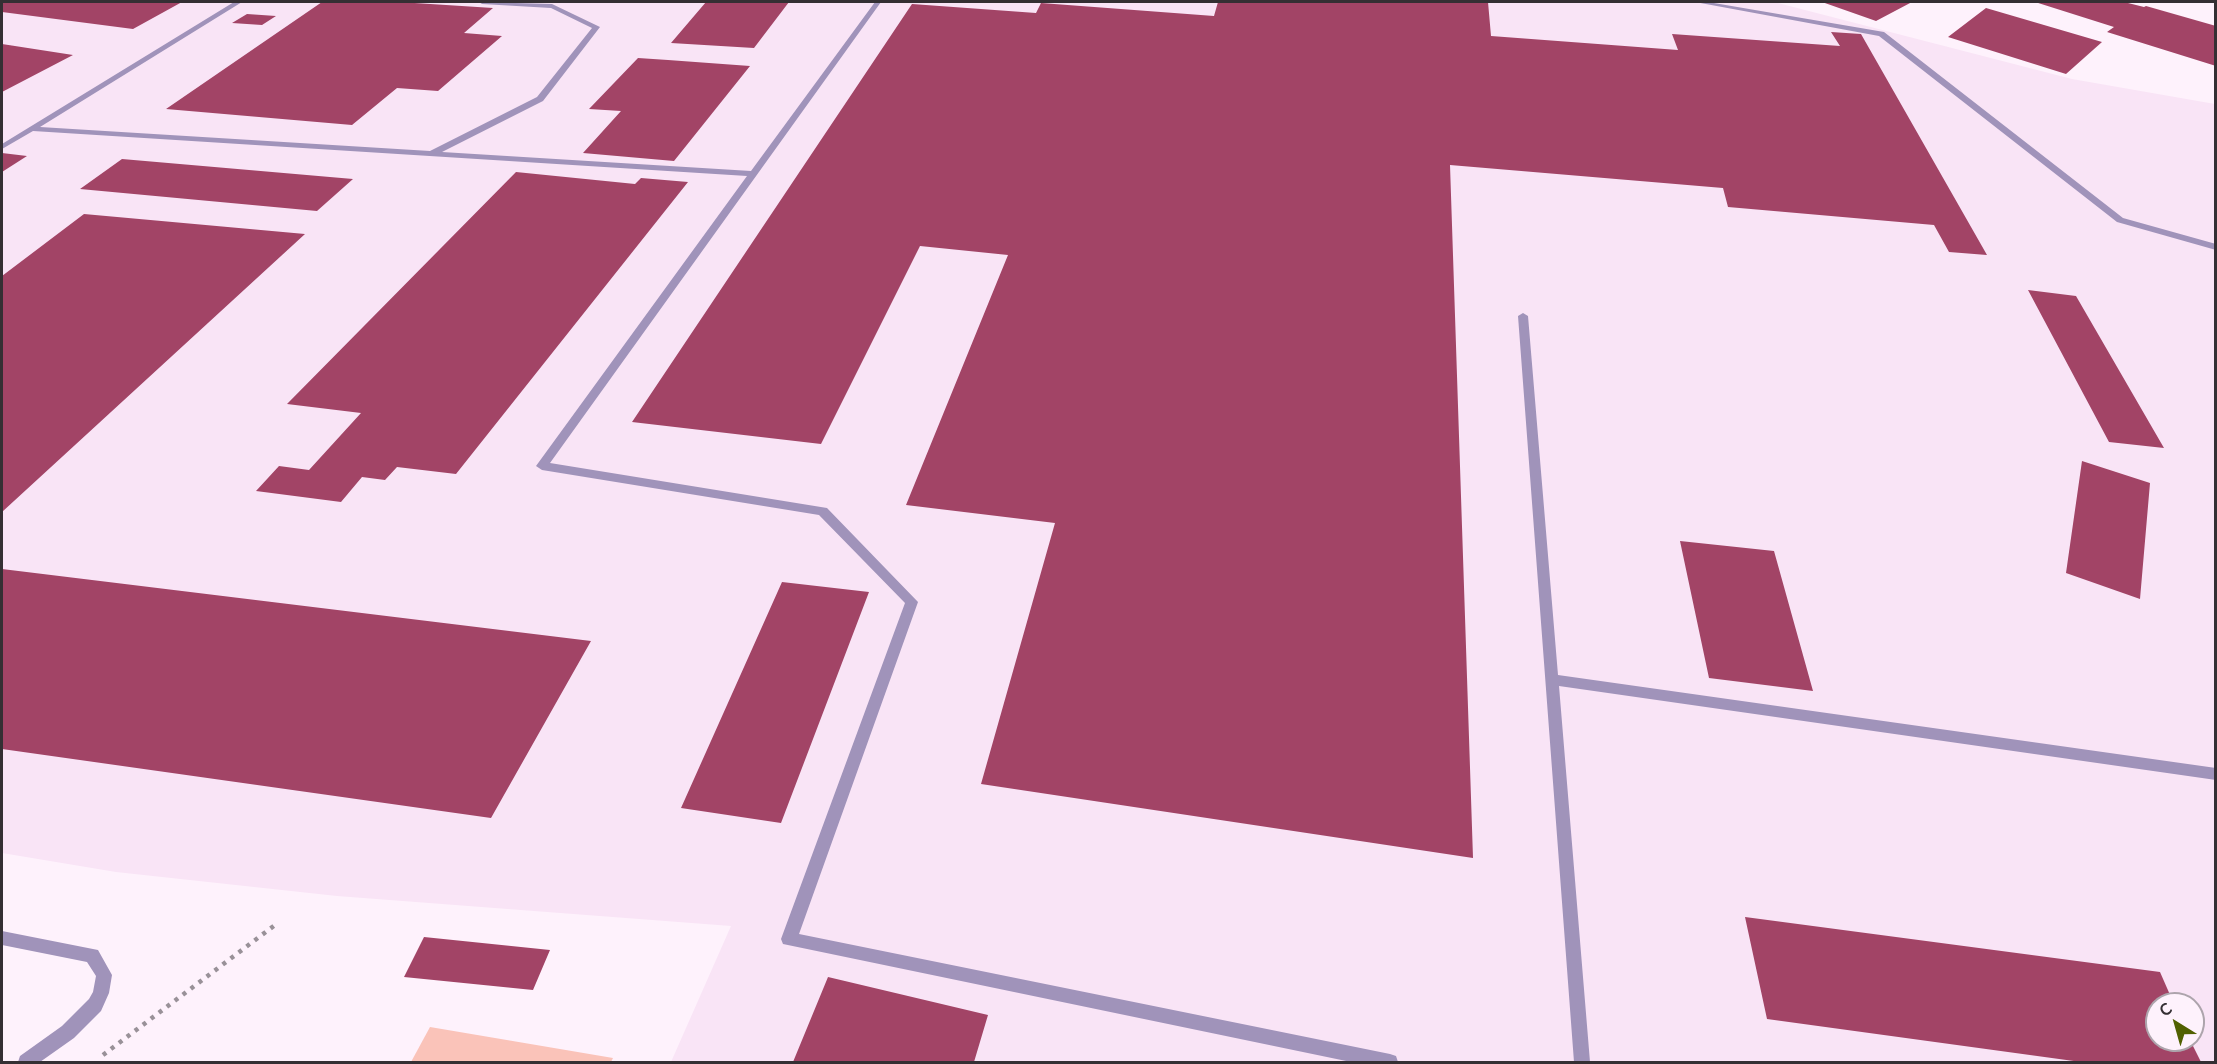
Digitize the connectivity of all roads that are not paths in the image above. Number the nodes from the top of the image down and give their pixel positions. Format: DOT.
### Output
graph roads {
  1 [pos="238,2"];
  2 [pos="482,2"];
  3 [pos="878,2"];
  4 [pos="1699,2"];
  5 [pos="33,129"];
  6 [pos="2,147"];
  7 [pos="432,154"];
  8 [pos="753,174"];
  9 [pos="2216,247"];
  10 [pos="1523,316"];
  11 [pos="1552,680"];
  12 [pos="2216,774"];
  13 [pos="2,938"];
  14 [pos="26,1062"];
  15 [pos="1390,1062"];
  16 [pos="1582,1062"];
  1 -- 5 [label="lane"];
  2 -- 7 [label="lane"];
  3 -- 8 [label="lane"];
  4 -- 9 [label="lane"];
  5 -- 6 [label="lane"];
  5 -- 7 [label="lane"];
  7 -- 8 [label="lane"];
  8 -- 15 [label="lane"];
  10 -- 11 [label="lane"];
  11 -- 12 [label="lane"];
  11 -- 16 [label="lane"];
  13 -- 14 [label="lane"];
}
